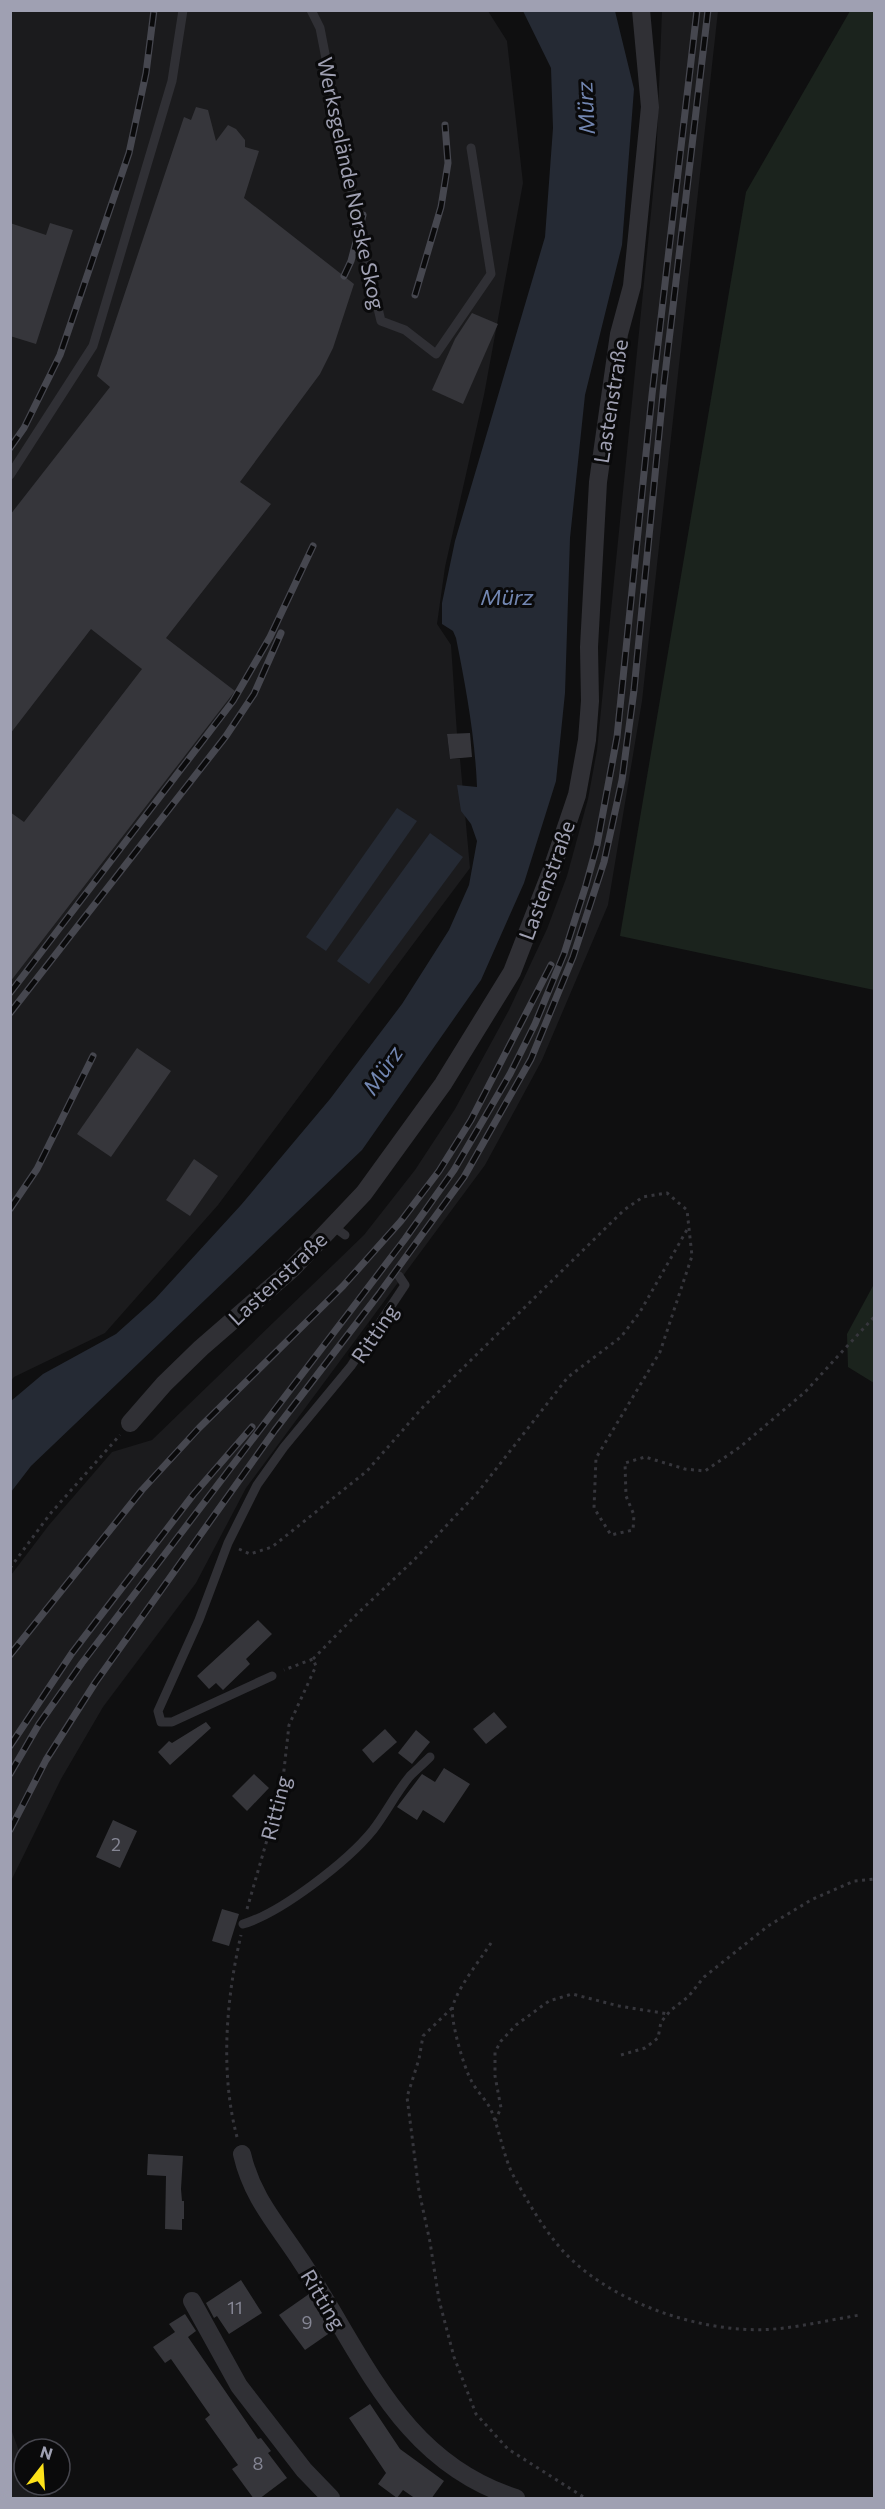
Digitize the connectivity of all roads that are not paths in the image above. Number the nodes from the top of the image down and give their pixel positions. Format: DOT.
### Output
graph roads {
  1 [pos="183,10"];
  2 [pos="311,10"];
  3 [pos="641,10"];
  4 [pos="471,148"];
  5 [pos="10,475"];
  6 [pos="399,1276"];
  7 [pos="130,1423"];
  8 [pos="272,1676"];
  9 [pos="430,1757"];
  10 [pos="243,1924"];
  11 [pos="242,2154"];
  12 [pos="192,2301"];
  13 [pos="331,2499"];
  14 [pos="516,2499"];
  1 -- 5 [label="lane"];
  2 -- 4 [label="lane, Werksgelände Norske Skog"];
  3 -- 7 [label="street, Lastenstraße"];
  6 -- 8 [label="lane, Ritting"];
  9 -- 10 [label="lane"];
  11 -- 14 [label="street, Ritting"];
  12 -- 13 [label="street"];
}
